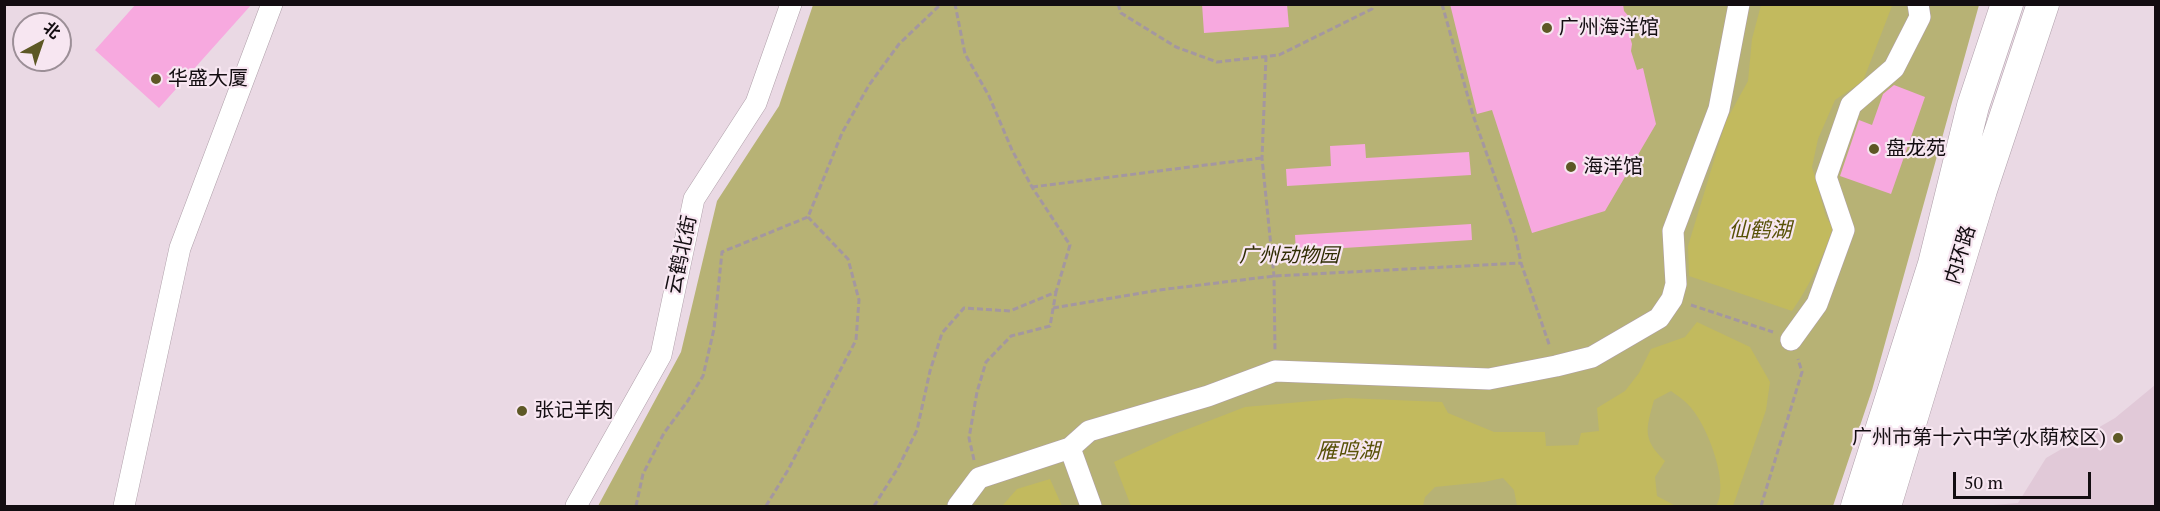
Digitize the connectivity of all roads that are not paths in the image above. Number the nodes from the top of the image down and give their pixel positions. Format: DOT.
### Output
graph roads {
  1 [pos="272,4"];
  2 [pos="791,4"];
  3 [pos="1739,4"];
  4 [pos="1918,4"];
  5 [pos="2007,4"];
  6 [pos="2043,4"];
  7 [pos="1791,340"];
  8 [pos="1070,448"];
  9 [pos="124,507"];
  10 [pos="576,507"];
  11 [pos="958,507"];
  12 [pos="1091,507"];
  13 [pos="1857,507"];
  14 [pos="1885,507"];
  1 -- 9 [label="street"];
  2 -- 10 [label="street, 云鹤北街"];
  3 -- 8 [label="street"];
  4 -- 7 [label="street"];
  5 -- 13 [label="highway, 内环路"];
  6 -- 14 [label="highway, 内环路"];
  8 -- 11 [label="street"];
  8 -- 12 [label="street"];
}
